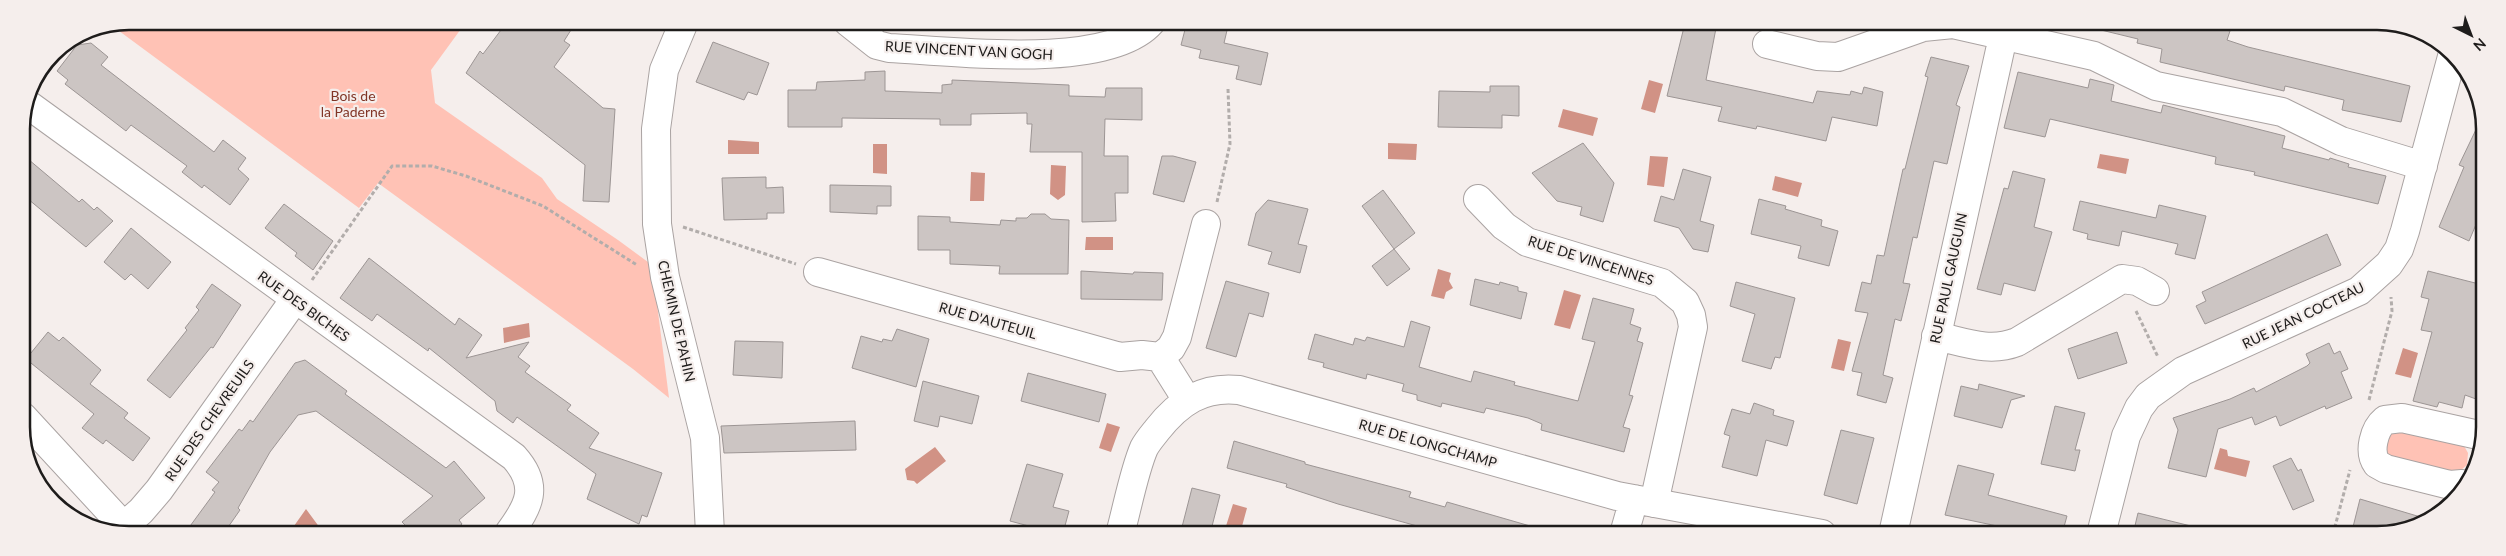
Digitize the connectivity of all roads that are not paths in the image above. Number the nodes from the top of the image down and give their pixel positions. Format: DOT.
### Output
graph roads {
  1 [pos="681,30"];
  2 [pos="858,30"];
  3 [pos="1144,30"];
  4 [pos="1915,30"];
  5 [pos="2004,30"];
  6 [pos="2007,30"];
  7 [pos="1767,44"];
  8 [pos="2450,63"];
  9 [pos="32,108"];
  10 [pos="2423,166"];
  11 [pos="1478,199"];
  12 [pos="1206,224"];
  13 [pos="818,272"];
  14 [pos="2155,291"];
  15 [pos="295,299"];
  16 [pos="1936,336"];
  17 [pos="1160,358"];
  18 [pos="1187,400"];
  19 [pos="30,425"];
  20 [pos="2476,434"];
  21 [pos="2457,484"];
  22 [pos="1644,501"];
  23 [pos="119,525"];
  24 [pos="127,526"];
  25 [pos="514,526"];
  26 [pos="710,526"];
  27 [pos="1122,526"];
  28 [pos="1629,526"];
  29 [pos="1779,526"];
  30 [pos="1895,526"];
  31 [pos="2103,526"];
  1 -- 26 [label="street, CHEMIN DE PAHIN"];
  2 -- 3 [label="street, RUE VINCENT VAN GOGH"];
  4 -- 7 [label="street"];
  5 -- 16 [label="street, RUE PAUL GAUGUIN"];
  6 -- 10 [label="street"];
  8 -- 10 [label="street, RUE JEAN COCTEAU"];
  9 -- 15 [label="street, RUE DES BICHES"];
  10 -- 31 [label="street, RUE JEAN COCTEAU"];
  11 -- 22 [label="street, RUE DE VINCENNES"];
  12 -- 17 [label="street"];
  13 -- 17 [label="street, RUE D'AUTEUIL"];
  14 -- 16 [label="street"];
  15 -- 24 [label="street, RUE DES CHEVREUILS"];
  15 -- 25 [label="street, RUE DES BICHES"];
  16 -- 30 [label="street, RUE PAUL GAUGUIN"];
  17 -- 18 [label="street"];
  18 -- 22 [label="street, RUE DE LONGCHAMP"];
  18 -- 27 [label="street, RUE DE LONGCHAMP"];
  19 -- 23 [label="street"];
  20 -- 21 [label="street"];
  22 -- 28 [label="street, RUE DE VINCENNES"];
  22 -- 29 [label="street, RUE DE LONGCHAMP"];
}
